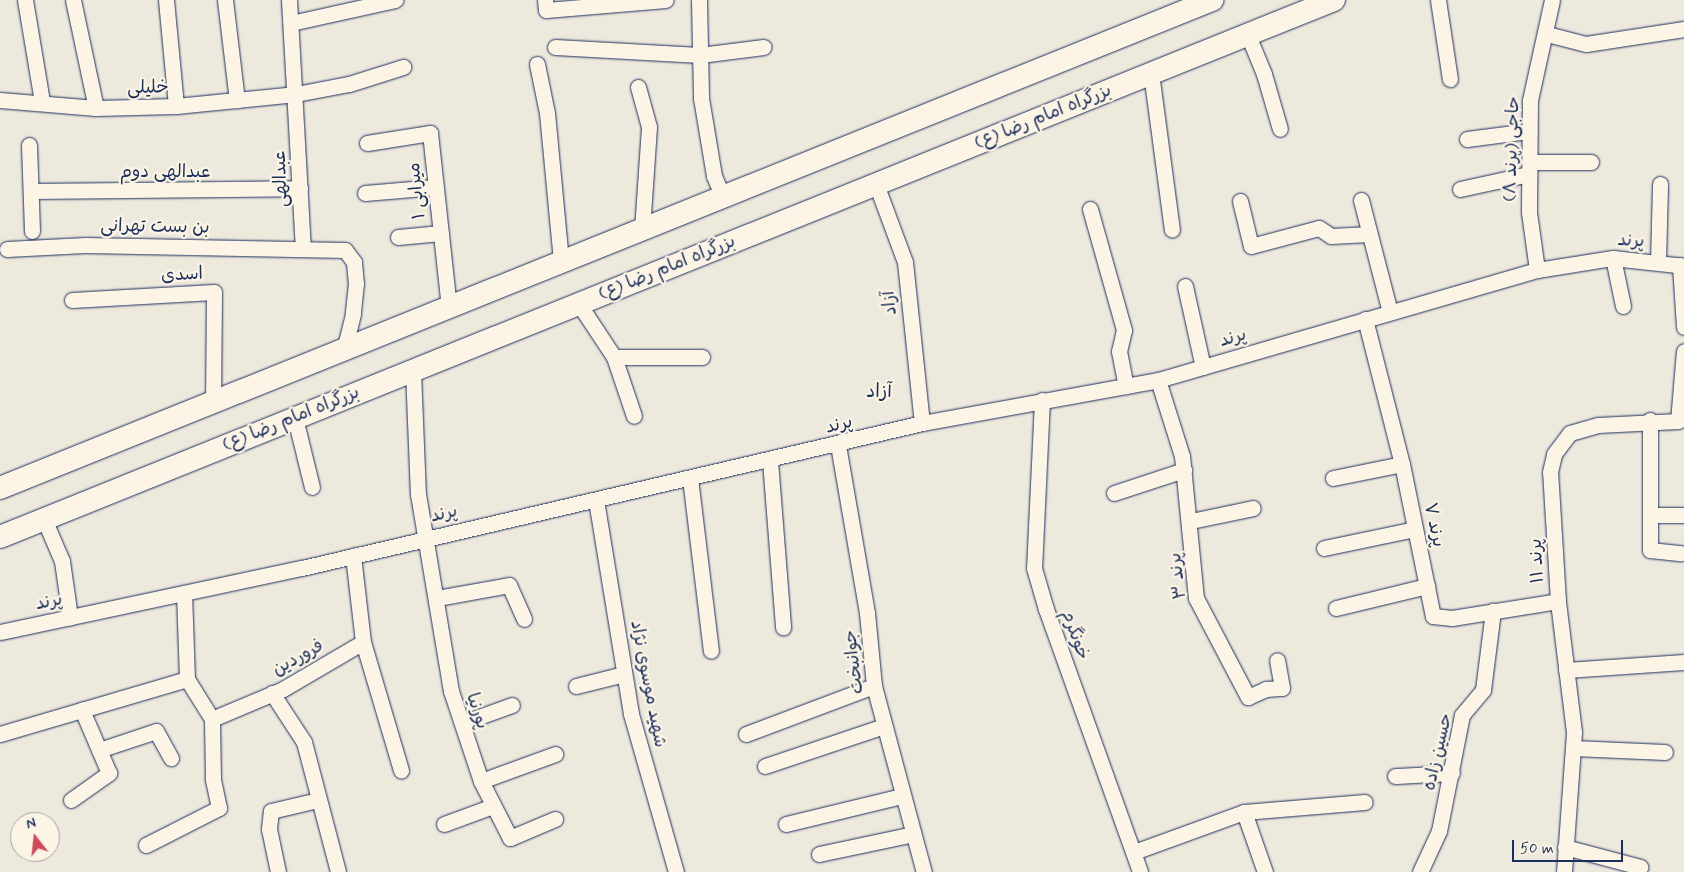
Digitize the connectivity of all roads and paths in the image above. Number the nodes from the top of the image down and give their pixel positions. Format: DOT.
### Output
graph roads {
  1 [pos="25,0"];
  2 [pos="73,0"];
  3 [pos="166,0"];
  4 [pos="225,0"];
  5 [pos="289,0"];
  6 [pos="395,0"];
  7 [pos="666,0"];
  8 [pos="699,0"];
  9 [pos="1212,0"];
  10 [pos="1334,0"];
  11 [pos="1438,0"];
  12 [pos="1552,0"];
  13 [pos="545,5"];
  14 [pos="1179,6"];
  15 [pos="291,23"];
  16 [pos="1684,29"];
  17 [pos="1547,34"];
  18 [pos="1248,35"];
  19 [pos="763,47"];
  20 [pos="555,48"];
  21 [pos="700,55"];
  22 [pos="537,64"];
  23 [pos="403,67"];
  24 [pos="1151,73"];
  25 [pos="1450,79"];
  26 [pos="638,87"];
  27 [pos="296,94"];
  28 [pos="0,100"];
  29 [pos="237,100"];
  30 [pos="42,102"];
  31 [pos="176,106"];
  32 [pos="96,108"];
  33 [pos="1280,129"];
  34 [pos="1529,131"];
  35 [pos="1467,139"];
  36 [pos="367,143"];
  37 [pos="29,145"];
  38 [pos="1591,162"];
  39 [pos="1529,168"];
  40 [pos="876,184"];
  41 [pos="1660,184"];
  42 [pos="436,187"];
  43 [pos="300,188"];
  44 [pos="1460,189"];
  45 [pos="31,191"];
  46 [pos="365,193"];
  47 [pos="723,197"];
  48 [pos="1361,200"];
  49 [pos="1240,201"];
  50 [pos="1090,209"];
  51 [pos="642,229"];
  52 [pos="1172,230"];
  53 [pos="32,231"];
  54 [pos="441,233"];
  55 [pos="1369,234"];
  56 [pos="398,237"];
  57 [pos="303,248"];
  58 [pos="7,249"];
  59 [pos="1613,258"];
  60 [pos="562,262"];
  61 [pos="1658,262"];
  62 [pos="1682,266"];
  63 [pos="1537,270"];
  64 [pos="1185,286"];
  65 [pos="72,300"];
  66 [pos="579,304"];
  67 [pos="1623,306"];
  68 [pos="449,307"];
  69 [pos="1390,312"];
  70 [pos="353,314"];
  71 [pos="1366,319"];
  72 [pos="1684,327"];
  73 [pos="375,337"];
  74 [pos="344,349"];
  75 [pos="1684,351"];
  76 [pos="614,357"];
  77 [pos="702,357"];
  78 [pos="1203,367"];
  79 [pos="413,370"];
  80 [pos="1158,380"];
  81 [pos="1126,386"];
  82 [pos="1042,400"];
  83 [pos="213,402"];
  84 [pos="634,416"];
  85 [pos="295,418"];
  86 [pos="1650,420"];
  87 [pos="922,423"];
  88 [pos="838,445"];
  89 [pos="770,461"];
  90 [pos="1402,464"];
  91 [pos="1184,470"];
  92 [pos="690,478"];
  93 [pos="1333,478"];
  94 [pos="312,487"];
  95 [pos="0,488"];
  96 [pos="1114,493"];
  97 [pos="596,500"];
  98 [pos="1253,508"];
  99 [pos="1650,515"];
  100 [pos="1684,515"];
  101 [pos="44,519"];
  102 [pos="1191,521"];
  103 [pos="1415,529"];
  104 [pos="0,537"];
  105 [pos="425,538"];
  106 [pos="1324,548"];
  107 [pos="1681,553"];
  108 [pos="353,556"];
  109 [pos="1427,586"];
  110 [pos="184,593"];
  111 [pos="437,598"];
  112 [pos="1558,601"];
  113 [pos="1336,608"];
  114 [pos="1493,611"];
  115 [pos="70,617"];
  116 [pos="524,619"];
  117 [pos="783,627"];
  118 [pos="0,632"];
  119 [pos="363,642"];
  120 [pos="712,651"];
  121 [pos="1277,660"];
  122 [pos="1684,662"];
  123 [pos="1566,670"];
  124 [pos="624,674"];
  125 [pos="188,679"];
  126 [pos="576,686"];
  127 [pos="874,686"];
  128 [pos="272,693"];
  129 [pos="512,705"];
  130 [pos="82,710"];
  131 [pos="212,719"];
  132 [pos="462,723"];
  133 [pos="884,726"];
  134 [pos="0,734"];
  135 [pos="746,734"];
  136 [pos="1573,748"];
  137 [pos="99,750"];
  138 [pos="1665,752"];
  139 [pos="555,754"];
  140 [pos="171,758"];
  141 [pos="765,766"];
  142 [pos="401,770"];
  143 [pos="1452,773"];
  144 [pos="1395,776"];
  145 [pos="481,781"];
  146 [pos="902,796"];
  147 [pos="71,800"];
  148 [pos="318,800"];
  149 [pos="1365,802"];
  150 [pos="493,806"];
  151 [pos="1244,812"];
  152 [pos="556,819"];
  153 [pos="444,824"];
  154 [pos="786,824"];
  155 [pos="913,834"];
  156 [pos="146,845"];
  157 [pos="1565,847"];
  158 [pos="1134,852"];
  159 [pos="819,854"];
  160 [pos="1640,867"];
  161 [pos="274,870"];
  162 [pos="338,872"];
  163 [pos="676,872"];
  164 [pos="924,872"];
  165 [pos="1140,872"];
  166 [pos="1265,872"];
  167 [pos="1420,872"];
  168 [pos="1564,872"];
  1 -- 30 [label="street"];
  2 -- 32 [label="street"];
  3 -- 31 [label="street"];
  4 -- 29 [label="street"];
  5 -- 15 [label="street, عبدالهی"];
  6 -- 15 [label="street"];
  7 -- 13 [label="street"];
  8 -- 21 [label="street"];
  9 -- 14 [label="highway"];
  10 -- 18 [label="highway, بزرگراه امام رضا (ع)"];
  11 -- 25 [label="street"];
  12 -- 17 [label="street, حاجی (پرند ۸)"];
  14 -- 47 [label="highway"];
  15 -- 27 [label="street, عبدالهی"];
  16 -- 17 [label="street"];
  17 -- 34 [label="street, حاجی (پرند ۸)"];
  18 -- 24 [label="highway, بزرگراه امام رضا (ع)"];
  18 -- 33 [label="street"];
  19 -- 21 [label="street"];
  20 -- 21 [label="street"];
  21 -- 47 [label="street"];
  22 -- 60 [label="street"];
  23 -- 27 [label="street, خلیلی"];
  24 -- 40 [label="highway, بزرگراه امام رضا (ع)"];
  24 -- 52 [label="street"];
  26 -- 51 [label="street"];
  27 -- 29 [label="street, خلیلی"];
  27 -- 43 [label="street, عبدالهی"];
  28 -- 30 [label="street, خلیلی"];
  29 -- 31 [label="street, خلیلی"];
  30 -- 32 [label="street, خلیلی"];
  31 -- 32 [label="street, خلیلی"];
  34 -- 35 [label="street"];
  34 -- 39 [label="street, حاجی (پرند ۸)"];
  36 -- 42 [label="street, میرابی ۱"];
  37 -- 45 [label="street"];
  38 -- 39 [label="street"];
  39 -- 44 [label="street"];
  39 -- 63 [label="street, حاجی (پرند ۸)"];
  40 -- 66 [label="highway, بزرگراه امام رضا (ع)"];
  40 -- 87 [label="street, آزاد"];
  41 -- 61 [label="street"];
  42 -- 46 [label="street"];
  42 -- 54 [label="street, میرابی ۱"];
  43 -- 45 [label="street, عبدالهی دوم"];
  43 -- 57 [label="street, عبدالهی"];
  45 -- 53 [label="street"];
  47 -- 51 [label="highway"];
  48 -- 55 [label="street"];
  49 -- 55 [label="street"];
  50 -- 81 [label="street"];
  51 -- 60 [label="highway"];
  54 -- 56 [label="street"];
  54 -- 68 [label="street, میرابی ۱"];
  55 -- 69 [label="street"];
  57 -- 58 [label="street, بن بست تهرانی"];
  57 -- 70 [label="street"];
  59 -- 61 [label="street, پرند"];
  59 -- 63 [label="street, پرند"];
  59 -- 67 [label="street"];
  60 -- 68 [label="highway"];
  61 -- 62 [label="street, پرند"];
  62 -- 72 [label="street"];
  63 -- 69 [label="street, پرند"];
  64 -- 78 [label="street"];
  65 -- 83 [label="street, اسدی"];
  66 -- 76 [label="street"];
  66 -- 79 [label="highway, بزرگراه امام رضا (ع)"];
  68 -- 73 [label="highway"];
  69 -- 71 [label="street, پرند"];
  70 -- 73 [label="street"];
  70 -- 74 [label="street"];
  71 -- 78 [label="street, پرند"];
  71 -- 90 [label="street, پرند ۷"];
  73 -- 74 [label="highway"];
  74 -- 83 [label="highway"];
  75 -- 86 [label="street, پرند ۱۱"];
  76 -- 77 [label="street"];
  76 -- 84 [label="street"];
  78 -- 80 [label="street, پرند"];
  79 -- 85 [label="highway, بزرگراه امام رضا (ع)"];
  79 -- 105 [label="street, پورنیا"];
  80 -- 81 [label="street, پرند"];
  80 -- 91 [label="street, پرند ۳"];
  81 -- 82 [label="street, پرند"];
  82 -- 87 [label="street, پرند"];
  82 -- 158 [label="street, خونگرم"];
  83 -- 95 [label="highway"];
  85 -- 94 [label="street"];
  85 -- 101 [label="highway, بزرگراه امام رضا (ع)"];
  86 -- 99 [label="street"];
  86 -- 112 [label="street, پرند ۱۱"];
  87 -- 88 [label="street, پرند"];
  88 -- 89 [label="street, پرند"];
  88 -- 127 [label="street, جوانبخت"];
  89 -- 92 [label="street, پرند"];
  89 -- 117 [label="street"];
  90 -- 93 [label="street"];
  90 -- 103 [label="street, پرند ۷"];
  91 -- 96 [label="street"];
  91 -- 102 [label="street, پرند ۳"];
  92 -- 97 [label="street, پرند"];
  92 -- 120 [label="street"];
  97 -- 105 [label="street, پرند"];
  97 -- 124 [label="street, شهید موسوی نژاد"];
  98 -- 102 [label="street"];
  99 -- 100 [label="street"];
  99 -- 107 [label="street"];
  101 -- 104 [label="highway, بزرگراه امام رضا (ع)"];
  101 -- 115 [label="street"];
  102 -- 121 [label="street, پرند ۳"];
  103 -- 106 [label="street"];
  103 -- 109 [label="street, پرند ۷"];
  105 -- 108 [label="street, پرند"];
  105 -- 111 [label="street, پورنیا"];
  108 -- 110 [label="street, پرند"];
  108 -- 119 [label="street"];
  109 -- 113 [label="street"];
  109 -- 114 [label="street, پرند ۷"];
  110 -- 115 [label="street, پرند"];
  110 -- 125 [label="street"];
  111 -- 116 [label="street"];
  111 -- 132 [label="street, پورنیا"];
  112 -- 114 [label="street, پرند ۷"];
  112 -- 123 [label="street, پرند ۱۱"];
  114 -- 143 [label="street, حسین زاده"];
  115 -- 118 [label="street, پرند"];
  119 -- 128 [label="street, فروردین"];
  119 -- 142 [label="street"];
  122 -- 123 [label="street"];
  123 -- 136 [label="street, پرند ۱۱"];
  124 -- 126 [label="street"];
  124 -- 163 [label="street, شهید موسوی نژاد"];
  125 -- 130 [label="street"];
  125 -- 131 [label="street"];
  127 -- 133 [label="street, جوانبخت"];
  127 -- 135 [label="street"];
  128 -- 131 [label="street, فروردین"];
  128 -- 148 [label="street"];
  129 -- 132 [label="street"];
  130 -- 134 [label="street"];
  130 -- 137 [label="street"];
  131 -- 156 [label="street"];
  132 -- 145 [label="street, پورنیا"];
  133 -- 141 [label="street"];
  133 -- 146 [label="street, جوانبخت"];
  136 -- 138 [label="street"];
  136 -- 157 [label="street, پرند ۱۱"];
  137 -- 140 [label="street"];
  137 -- 147 [label="street"];
  139 -- 145 [label="street"];
  143 -- 144 [label="street"];
  143 -- 167 [label="street, حسین زاده"];
  145 -- 150 [label="street, پورنیا"];
  146 -- 154 [label="street"];
  146 -- 155 [label="street, جوانبخت"];
  148 -- 161 [label="street"];
  148 -- 162 [label="street"];
  149 -- 151 [label="street"];
  150 -- 152 [label="street, پورنیا"];
  150 -- 153 [label="street"];
  151 -- 158 [label="street"];
  151 -- 166 [label="street"];
  155 -- 159 [label="street"];
  155 -- 164 [label="street, جوانبخت"];
  157 -- 160 [label="street"];
  157 -- 168 [label="street, پرند ۱۱"];
  158 -- 165 [label="street, خونگرم"];
}
